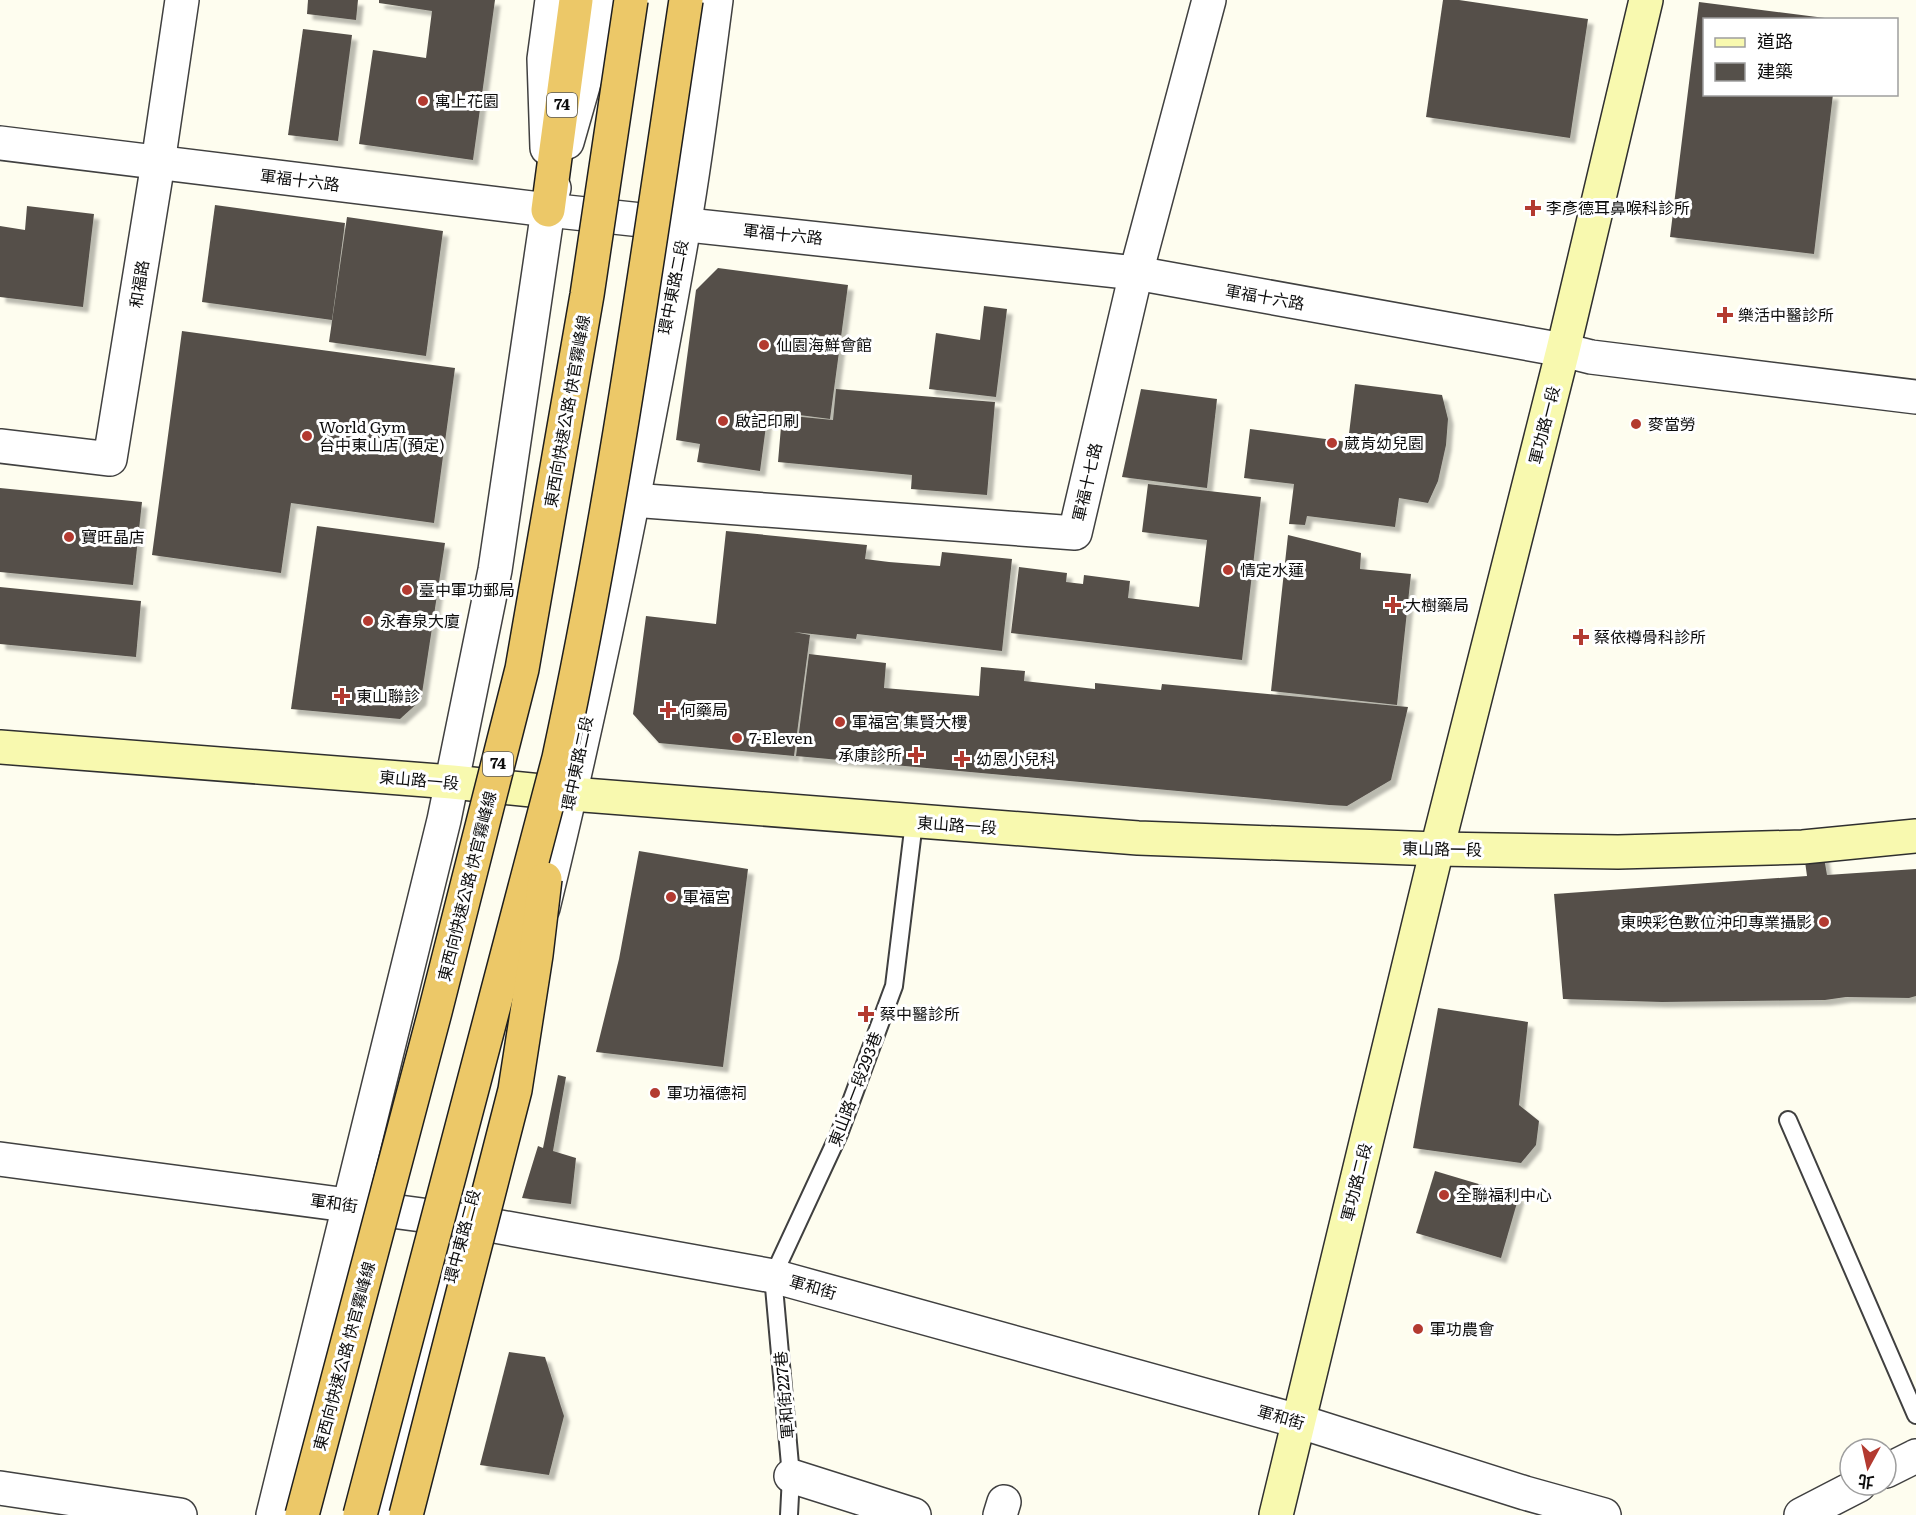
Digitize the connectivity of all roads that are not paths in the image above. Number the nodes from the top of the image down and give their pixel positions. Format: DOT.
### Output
graph roads {
  1 [pos="182,0"];
  2 [pos="552,0"];
  3 [pos="576,0"];
  4 [pos="598,0"];
  5 [pos="631,0"];
  6 [pos="686,0"];
  7 [pos="716,0"];
  8 [pos="1209,0"];
  9 [pos="1646,0"];
  10 [pos="0,142"];
  11 [pos="158,163"];
  12 [pos="548,210"];
  13 [pos="685,223"];
  14 [pos="1136,273"];
  15 [pos="1563,350"];
  16 [pos="1916,397"];
  17 [pos="0,446"];
  18 [pos="632,500"];
  19 [pos="0,747"];
  20 [pos="559,758"];
  21 [pos="452,782"];
  22 [pos="571,795"];
  23 [pos="914,822"];
  24 [pos="1916,836"];
  25 [pos="1437,849"];
  26 [pos="1788,1120"];
  27 [pos="0,1159"];
  28 [pos="348,1205"];
  29 [pos="467,1221"];
  30 [pos="773,1276"];
  31 [pos="1916,1415"];
  32 [pos="1298,1421"];
  33 [pos="1916,1456"];
  34 [pos="1898,1465"];
  35 [pos="791,1476"];
  36 [pos="0,1488"];
  37 [pos="1838,1496"];
  38 [pos="180,1515"];
  39 [pos="273,1515"];
  40 [pos="302,1515"];
  41 [pos="360,1515"];
  42 [pos="384,1515"];
  43 [pos="406,1515"];
  44 [pos="789,1515"];
  45 [pos="914,1515"];
  46 [pos="1276,1515"];
  47 [pos="1604,1515"];
  48 [pos="1801,1515"];
  1 -- 11 [label="street, 和福路"];
  2 -- 12 [label="street"];
  3 -- 12 [label="highway, 74"];
  4 -- 12 [label="street"];
  5 -- 40 [label="highway, 東西向快速公路 快官霧峰線 / 74, bridge"];
  6 -- 20 [label="highway, bridge"];
  7 -- 13 [label="street, 環中東路二段"];
  8 -- 14 [label="street, 軍福十七路"];
  9 -- 15 [label="main road, 軍功路一段"];
  10 -- 11 [label="street, 軍福十六路"];
  11 -- 12 [label="street, 軍福十六路"];
  11 -- 17 [label="street, 和福路"];
  12 -- 13 [label="street, 軍福十六路"];
  12 -- 21 [label="street"];
  13 -- 14 [label="street, 軍福十六路"];
  13 -- 18 [label="street, 環中東路二段"];
  14 -- 15 [label="street, 軍福十六路"];
  14 -- 18 [label="street, 軍福十七路"];
  15 -- 16 [label="street, 軍福十六路"];
  15 -- 25 [label="main road, 軍功路一段"];
  18 -- 22 [label="street, 環中東路二段"];
  19 -- 21 [label="main road, 東山路一段"];
  20 -- 41 [label="highway, bridge"];
  20 -- 43 [label="highway, bridge"];
  21 -- 22 [label="main road, 東山路一段"];
  21 -- 28 [label="street"];
  22 -- 23 [label="main road, 東山路一段"];
  22 -- 29 [label="street, 環中東路二段"];
  23 -- 25 [label="main road, 東山路一段"];
  23 -- 30 [label="lane, 東山路一段293巷"];
  24 -- 25 [label="main road, 東山路一段"];
  25 -- 32 [label="main road, 軍功路二段"];
  26 -- 31 [label="lane"];
  27 -- 28 [label="street, 軍和街"];
  28 -- 29 [label="street, 軍和街"];
  28 -- 39 [label="street"];
  29 -- 30 [label="street, 軍和街"];
  29 -- 42 [label="street, 環中東路二段"];
  30 -- 32 [label="street, 軍和街"];
  30 -- 35 [label="lane, 軍和街227巷"];
  32 -- 46 [label="main road, 軍功路二段"];
  32 -- 47 [label="street, 軍和街"];
  33 -- 34 [label="street"];
  35 -- 44 [label="lane, 軍和街227巷"];
  35 -- 45 [label="street"];
  36 -- 38 [label="street"];
  37 -- 48 [label="street"];
}
